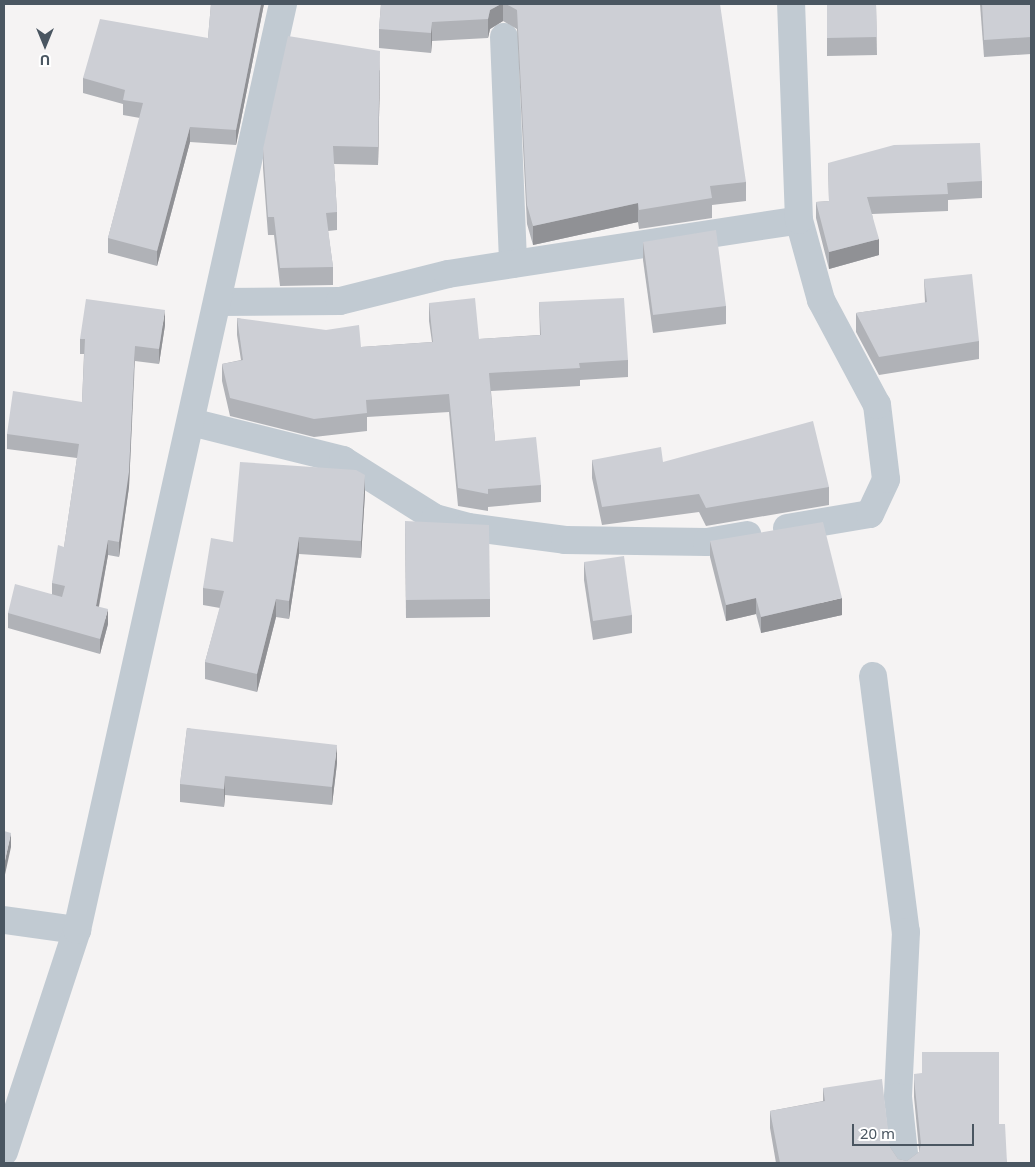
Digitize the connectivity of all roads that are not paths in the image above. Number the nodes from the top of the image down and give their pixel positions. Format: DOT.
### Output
graph roads {
  1 [pos="282,4"];
  2 [pos="791,4"];
  3 [pos="504,37"];
  4 [pos="799,220"];
  5 [pos="513,264"];
  6 [pos="218,302"];
  7 [pos="191,422"];
  8 [pos="873,676"];
  9 [pos="4,920"];
  10 [pos="77,930"];
  11 [pos="4,1152"];
  12 [pos="904,1163"];
  1 -- 6 [label="street"];
  2 -- 4 [label="street"];
  3 -- 5 [label="street"];
  4 -- 5 [label="street"];
  4 -- 7 [label="street"];
  5 -- 6 [label="street"];
  6 -- 7 [label="street"];
  7 -- 10 [label="street"];
  8 -- 12 [label="street"];
  9 -- 10 [label="street"];
  10 -- 11 [label="street"];
}
